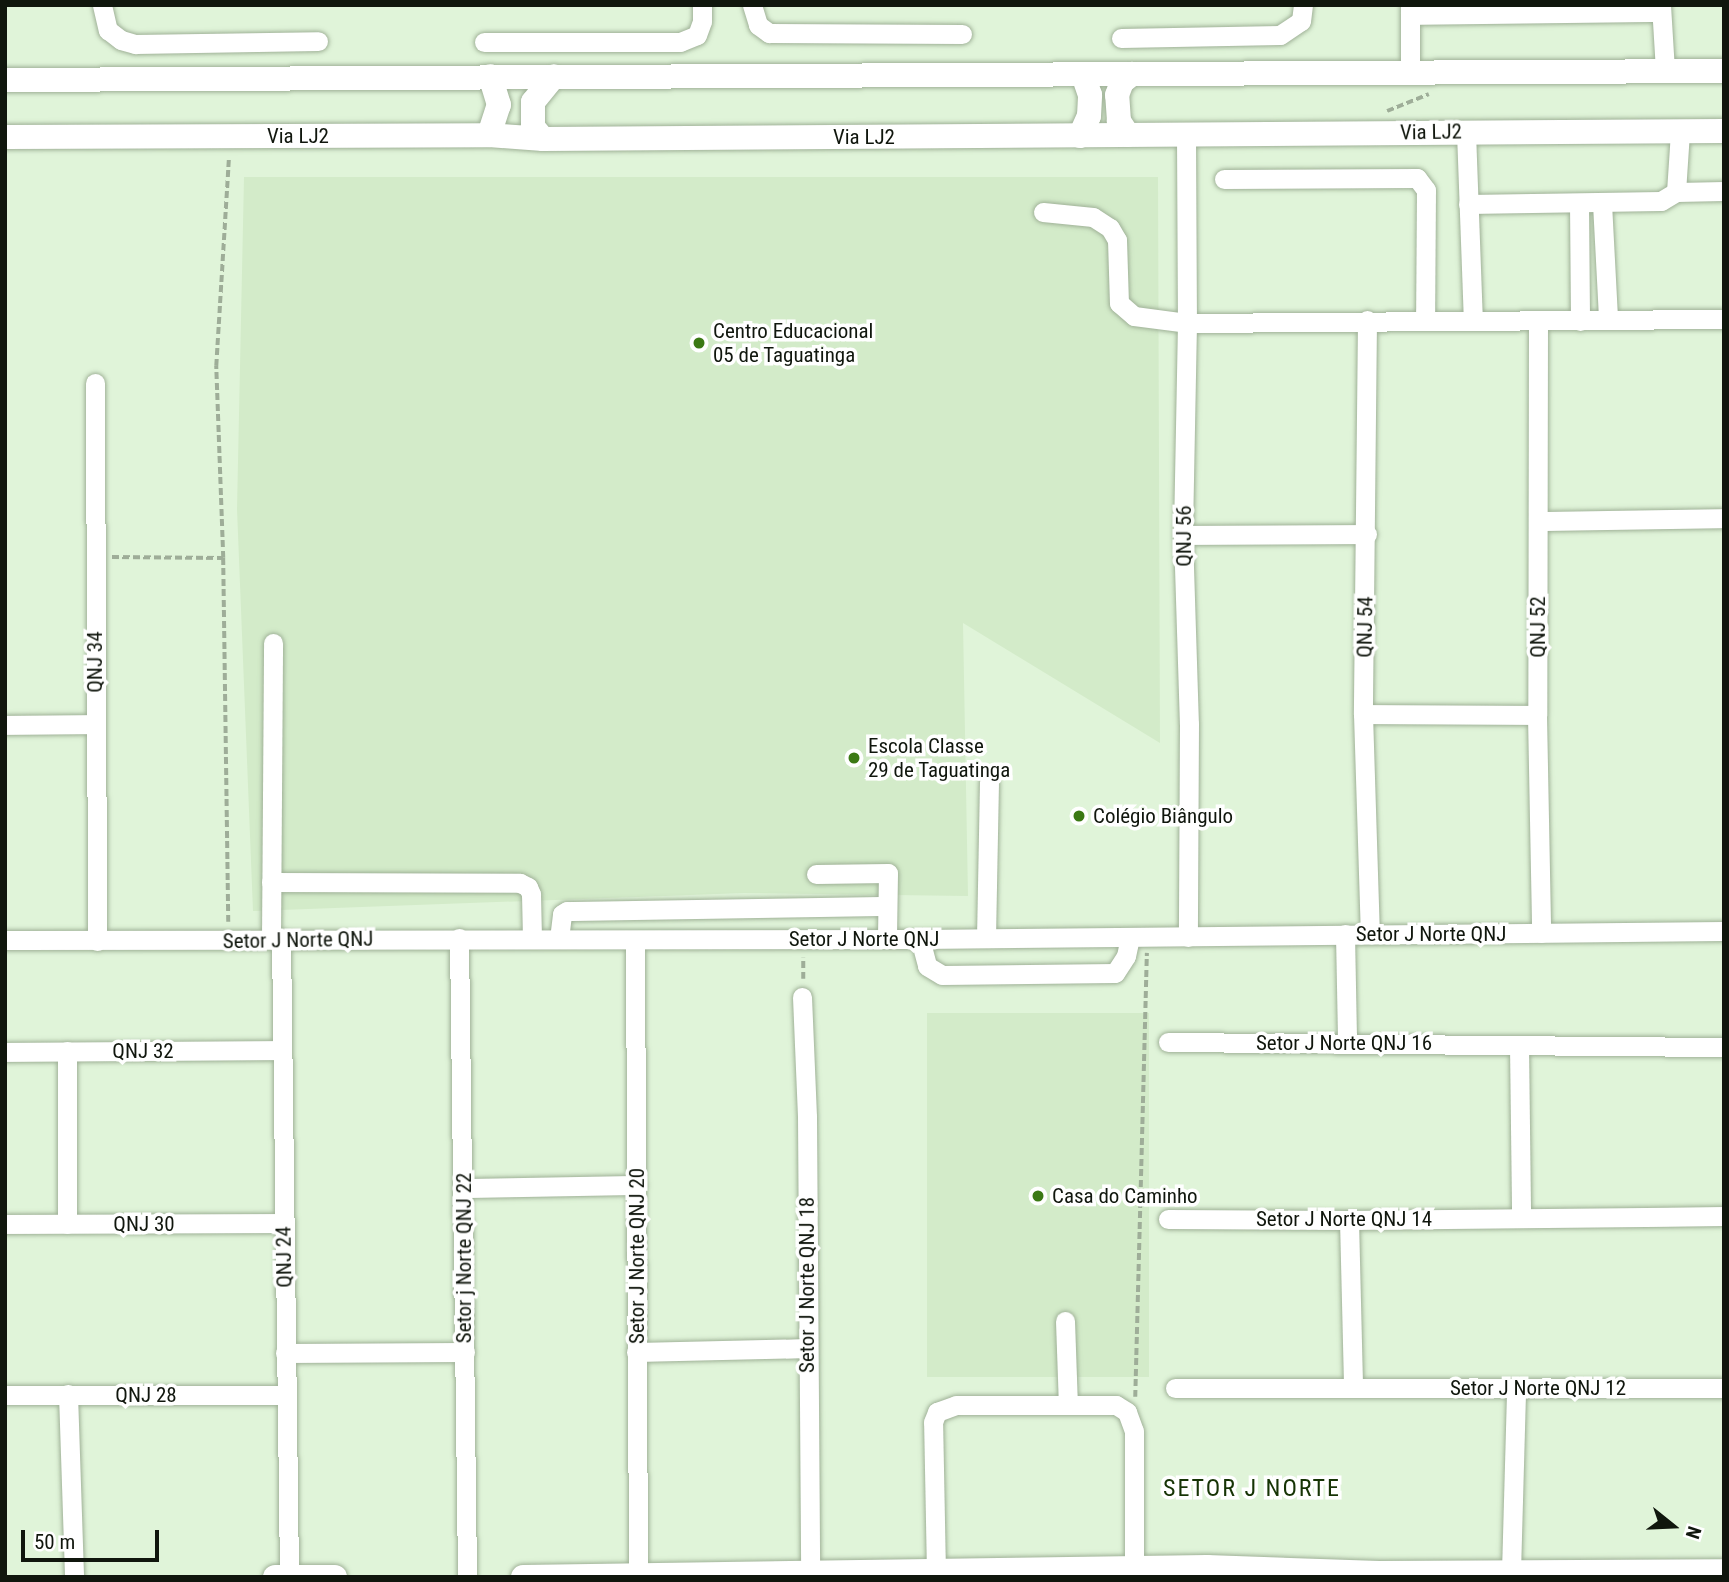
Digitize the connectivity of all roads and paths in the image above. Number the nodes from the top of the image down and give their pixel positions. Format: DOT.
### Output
graph roads {
  1 [pos="102,5"];
  2 [pos="702,5"];
  3 [pos="752,5"];
  4 [pos="1303,5"];
  5 [pos="1661,9"];
  6 [pos="1410,10"];
  7 [pos="962,34"];
  8 [pos="1121,38"];
  9 [pos="318,41"];
  10 [pos="484,42"];
  11 [pos="1665,71"];
  12 [pos="1724,71"];
  13 [pos="1410,72"];
  14 [pos="1462,72"];
  15 [pos="1132,74"];
  16 [pos="1083,75"];
  17 [pos="489,76"];
  18 [pos="554,76"];
  19 [pos="5,80"];
  20 [pos="1680,131"];
  21 [pos="1724,131"];
  22 [pos="1466,132"];
  23 [pos="1384,133"];
  24 [pos="489,135"];
  25 [pos="1128,135"];
  26 [pos="230,136"];
  27 [pos="1080,136"];
  28 [pos="1186,136"];
  29 [pos="5,137"];
  30 [pos="543,139"];
  31 [pos="1224,179"];
  32 [pos="1724,191"];
  33 [pos="1676,192"];
  34 [pos="1579,203"];
  35 [pos="1602,203"];
  36 [pos="1468,204"];
  37 [pos="1043,212"];
  38 [pos="1608,319"];
  39 [pos="1367,320"];
  40 [pos="1724,320"];
  41 [pos="1425,321"];
  42 [pos="1473,321"];
  43 [pos="1538,321"];
  44 [pos="1580,321"];
  45 [pos="1187,323"];
  46 [pos="95,383"];
  47 [pos="1724,518"];
  48 [pos="1538,521"];
  49 [pos="1367,534"];
  50 [pos="1183,535"];
  51 [pos="96,557"];
  52 [pos="223,558"];
  53 [pos="273,643"];
  54 [pos="1363,714"];
  55 [pos="1537,715"];
  56 [pos="5,724"];
  57 [pos="95,724"];
  58 [pos="989,782"];
  59 [pos="816,874"];
  60 [pos="271,882"];
  61 [pos="887,906"];
  62 [pos="741,909"];
  63 [pos="1724,931"];
  64 [pos="1541,933"];
  65 [pos="1345,934"];
  66 [pos="1370,934"];
  67 [pos="1139,937"];
  68 [pos="1188,937"];
  69 [pos="459,938"];
  70 [pos="986,938"];
  71 [pos="276,939"];
  72 [pos="532,939"];
  73 [pos="559,939"];
  74 [pos="741,939"];
  75 [pos="803,939"];
  76 [pos="887,939"];
  77 [pos="920,939"];
  78 [pos="5,940"];
  79 [pos="97,940"];
  80 [pos="635,940"];
  81 [pos="228,941"];
  82 [pos="802,997"];
  83 [pos="1168,1042"];
  84 [pos="1347,1042"];
  85 [pos="1519,1045"];
  86 [pos="1724,1046"];
  87 [pos="281,1050"];
  88 [pos="67,1051"];
  89 [pos="5,1052"];
  90 [pos="637,1185"];
  91 [pos="464,1188"];
  92 [pos="1724,1216"];
  93 [pos="1521,1218"];
  94 [pos="1168,1219"];
  95 [pos="1349,1220"];
  96 [pos="283,1223"];
  97 [pos="5,1224"];
  98 [pos="67,1224"];
  99 [pos="1065,1321"];
  100 [pos="807,1348"];
  101 [pos="465,1352"];
  102 [pos="636,1352"];
  103 [pos="285,1353"];
  104 [pos="1353,1386"];
  105 [pos="1175,1388"];
  106 [pos="1724,1388"];
  107 [pos="1516,1389"];
  108 [pos="68,1394"];
  109 [pos="5,1395"];
  110 [pos="286,1395"];
  111 [pos="1068,1405"];
  112 [pos="1134,1431"];
  113 [pos="1134,1569"];
  114 [pos="1724,1571"];
  115 [pos="1207,1572"];
  116 [pos="1511,1572"];
  117 [pos="638,1573"];
  118 [pos="936,1573"];
  119 [pos="810,1574"];
  120 [pos="1029,1574"];
  121 [pos="1549,1574"];
  122 [pos="1379,1575"];
  123 [pos="289,1576"];
  124 [pos="74,1577"];
  125 [pos="275,1577"];
  126 [pos="335,1577"];
  127 [pos="467,1577"];
  128 [pos="523,1577"];
  1 -- 9 [label="street"];
  2 -- 10 [label="street"];
  3 -- 7 [label="street"];
  4 -- 8 [label="street"];
  5 -- 6 [label="street"];
  5 -- 11 [label="street"];
  6 -- 13 [label="street"];
  11 -- 12 [label="main road"];
  11 -- 14 [label="main road"];
  13 -- 14 [label="main road"];
  13 -- 15 [label="main road"];
  14 -- 23 [label="path"];
  15 -- 16 [label="main road"];
  15 -- 25 [label="main road"];
  16 -- 18 [label="main road"];
  16 -- 27 [label="main road"];
  17 -- 18 [label="main road"];
  17 -- 19 [label="main road"];
  17 -- 24 [label="main road"];
  18 -- 30 [label="main road"];
  20 -- 21 [label="main road, Via LJ2"];
  20 -- 22 [label="main road, Via LJ2"];
  20 -- 33 [label="street"];
  22 -- 23 [label="main road, Via LJ2"];
  22 -- 36 [label="street"];
  23 -- 28 [label="main road, Via LJ2"];
  24 -- 26 [label="main road, Via LJ2"];
  24 -- 30 [label="main road, Via LJ2"];
  25 -- 27 [label="main road, Via LJ2"];
  25 -- 28 [label="main road, Via LJ2"];
  26 -- 29 [label="main road, Via LJ2"];
  26 -- 52 [label="path"];
  27 -- 30 [label="main road, Via LJ2"];
  28 -- 45 [label="street, QNJ 56"];
  31 -- 41 [label="street"];
  32 -- 33 [label="street"];
  33 -- 35 [label="street"];
  34 -- 35 [label="street"];
  34 -- 36 [label="street"];
  34 -- 44 [label="street"];
  35 -- 38 [label="street"];
  36 -- 42 [label="street"];
  37 -- 45 [label="street"];
  38 -- 40 [label="street"];
  38 -- 44 [label="street"];
  39 -- 41 [label="street"];
  39 -- 45 [label="street"];
  39 -- 49 [label="street, QNJ 54"];
  41 -- 42 [label="street"];
  42 -- 43 [label="street"];
  43 -- 44 [label="street"];
  43 -- 48 [label="street, QNJ 52"];
  45 -- 50 [label="street, QNJ 56"];
  46 -- 51 [label="street, QNJ 34"];
  47 -- 48 [label="street"];
  48 -- 55 [label="street, QNJ 52"];
  49 -- 50 [label="street"];
  49 -- 54 [label="street, QNJ 54"];
  50 -- 68 [label="street, QNJ 56"];
  51 -- 52 [label="path"];
  51 -- 57 [label="street, QNJ 34"];
  52 -- 81 [label="path"];
  53 -- 60 [label="street, QNJ 24"];
  54 -- 55 [label="street"];
  54 -- 66 [label="street, QNJ 54"];
  55 -- 64 [label="street, QNJ 52"];
  56 -- 57 [label="street"];
  57 -- 79 [label="street, QNJ 34"];
  58 -- 70 [label="street"];
  59 -- 61 [label="street"];
  60 -- 71 [label="street, QNJ 24"];
  60 -- 72 [label="street"];
  61 -- 62 [label="street"];
  61 -- 76 [label="street"];
  62 -- 73 [label="street"];
  62 -- 74 [label="street"];
  63 -- 64 [label="street, Setor J Norte QNJ"];
  64 -- 66 [label="street, Setor J Norte QNJ"];
  65 -- 66 [label="street, Setor J Norte QNJ"];
  65 -- 68 [label="street, Setor J Norte QNJ"];
  65 -- 84 [label="street"];
  67 -- 68 [label="street, Setor J Norte QNJ"];
  67 -- 70 [label="street, Setor J Norte QNJ"];
  67 -- 77 [label="street"];
  67 -- 112 [label="path"];
  69 -- 71 [label="street, Setor J Norte QNJ"];
  69 -- 72 [label="street, Setor J Norte QNJ"];
  69 -- 91 [label="street, Setor j Norte QNJ 22"];
  70 -- 77 [label="street, Setor J Norte QNJ"];
  71 -- 81 [label="street, Setor J Norte QNJ"];
  71 -- 87 [label="street, QNJ 24"];
  72 -- 73 [label="street, Setor J Norte QNJ"];
  73 -- 80 [label="street, Setor J Norte QNJ"];
  74 -- 75 [label="street, Setor J Norte QNJ"];
  74 -- 80 [label="street, Setor J Norte QNJ"];
  75 -- 76 [label="street, Setor J Norte QNJ"];
  75 -- 82 [label="path"];
  76 -- 77 [label="street, Setor J Norte QNJ"];
  78 -- 79 [label="street, Setor J Norte QNJ"];
  79 -- 81 [label="street, Setor J Norte QNJ"];
  80 -- 90 [label="street, Setor J Norte QNJ 20"];
  82 -- 100 [label="street, Setor J Norte QNJ 18"];
  83 -- 84 [label="street, Setor J Norte QNJ 16"];
  84 -- 85 [label="street, Setor J Norte QNJ 16"];
  85 -- 86 [label="street, Setor J Norte QNJ 16"];
  85 -- 93 [label="street"];
  87 -- 88 [label="street, QNJ 32"];
  87 -- 96 [label="street, QNJ 24"];
  88 -- 89 [label="street, QNJ 32"];
  88 -- 98 [label="street"];
  90 -- 91 [label="street"];
  90 -- 102 [label="street, Setor J Norte QNJ 20"];
  91 -- 101 [label="street, Setor j Norte QNJ 22"];
  92 -- 93 [label="street, Setor J Norte QNJ 14"];
  93 -- 95 [label="street, Setor J Norte QNJ 14"];
  94 -- 95 [label="street, Setor J Norte QNJ 14"];
  95 -- 104 [label="street"];
  96 -- 98 [label="street, QNJ 30"];
  96 -- 103 [label="street, QNJ 24"];
  97 -- 98 [label="street, QNJ 30"];
  99 -- 111 [label="street"];
  100 -- 102 [label="street"];
  100 -- 119 [label="street, Setor J Norte QNJ 18"];
  101 -- 103 [label="street"];
  101 -- 127 [label="street, Setor j Norte QNJ 22"];
  102 -- 117 [label="street, Setor J Norte QNJ 20"];
  103 -- 110 [label="street, QNJ 24"];
  104 -- 105 [label="street, Setor J Norte QNJ 12"];
  104 -- 107 [label="street, Setor J Norte QNJ 12"];
  106 -- 107 [label="street, Setor J Norte QNJ 12"];
  107 -- 116 [label="street"];
  108 -- 109 [label="street, QNJ 28"];
  108 -- 110 [label="street, QNJ 28"];
  108 -- 124 [label="street"];
  110 -- 123 [label="street, QNJ 24"];
  111 -- 112 [label="street"];
  111 -- 118 [label="street"];
  112 -- 113 [label="street"];
  113 -- 115 [label="main road"];
  113 -- 120 [label="main road"];
  114 -- 121 [label="main road"];
  115 -- 122 [label="main road"];
  116 -- 121 [label="main road"];
  116 -- 122 [label="main road"];
  117 -- 119 [label="main road"];
  117 -- 128 [label="main road"];
  118 -- 119 [label="main road"];
  118 -- 120 [label="main road"];
  123 -- 125 [label="main road"];
  123 -- 126 [label="main road"];
}
